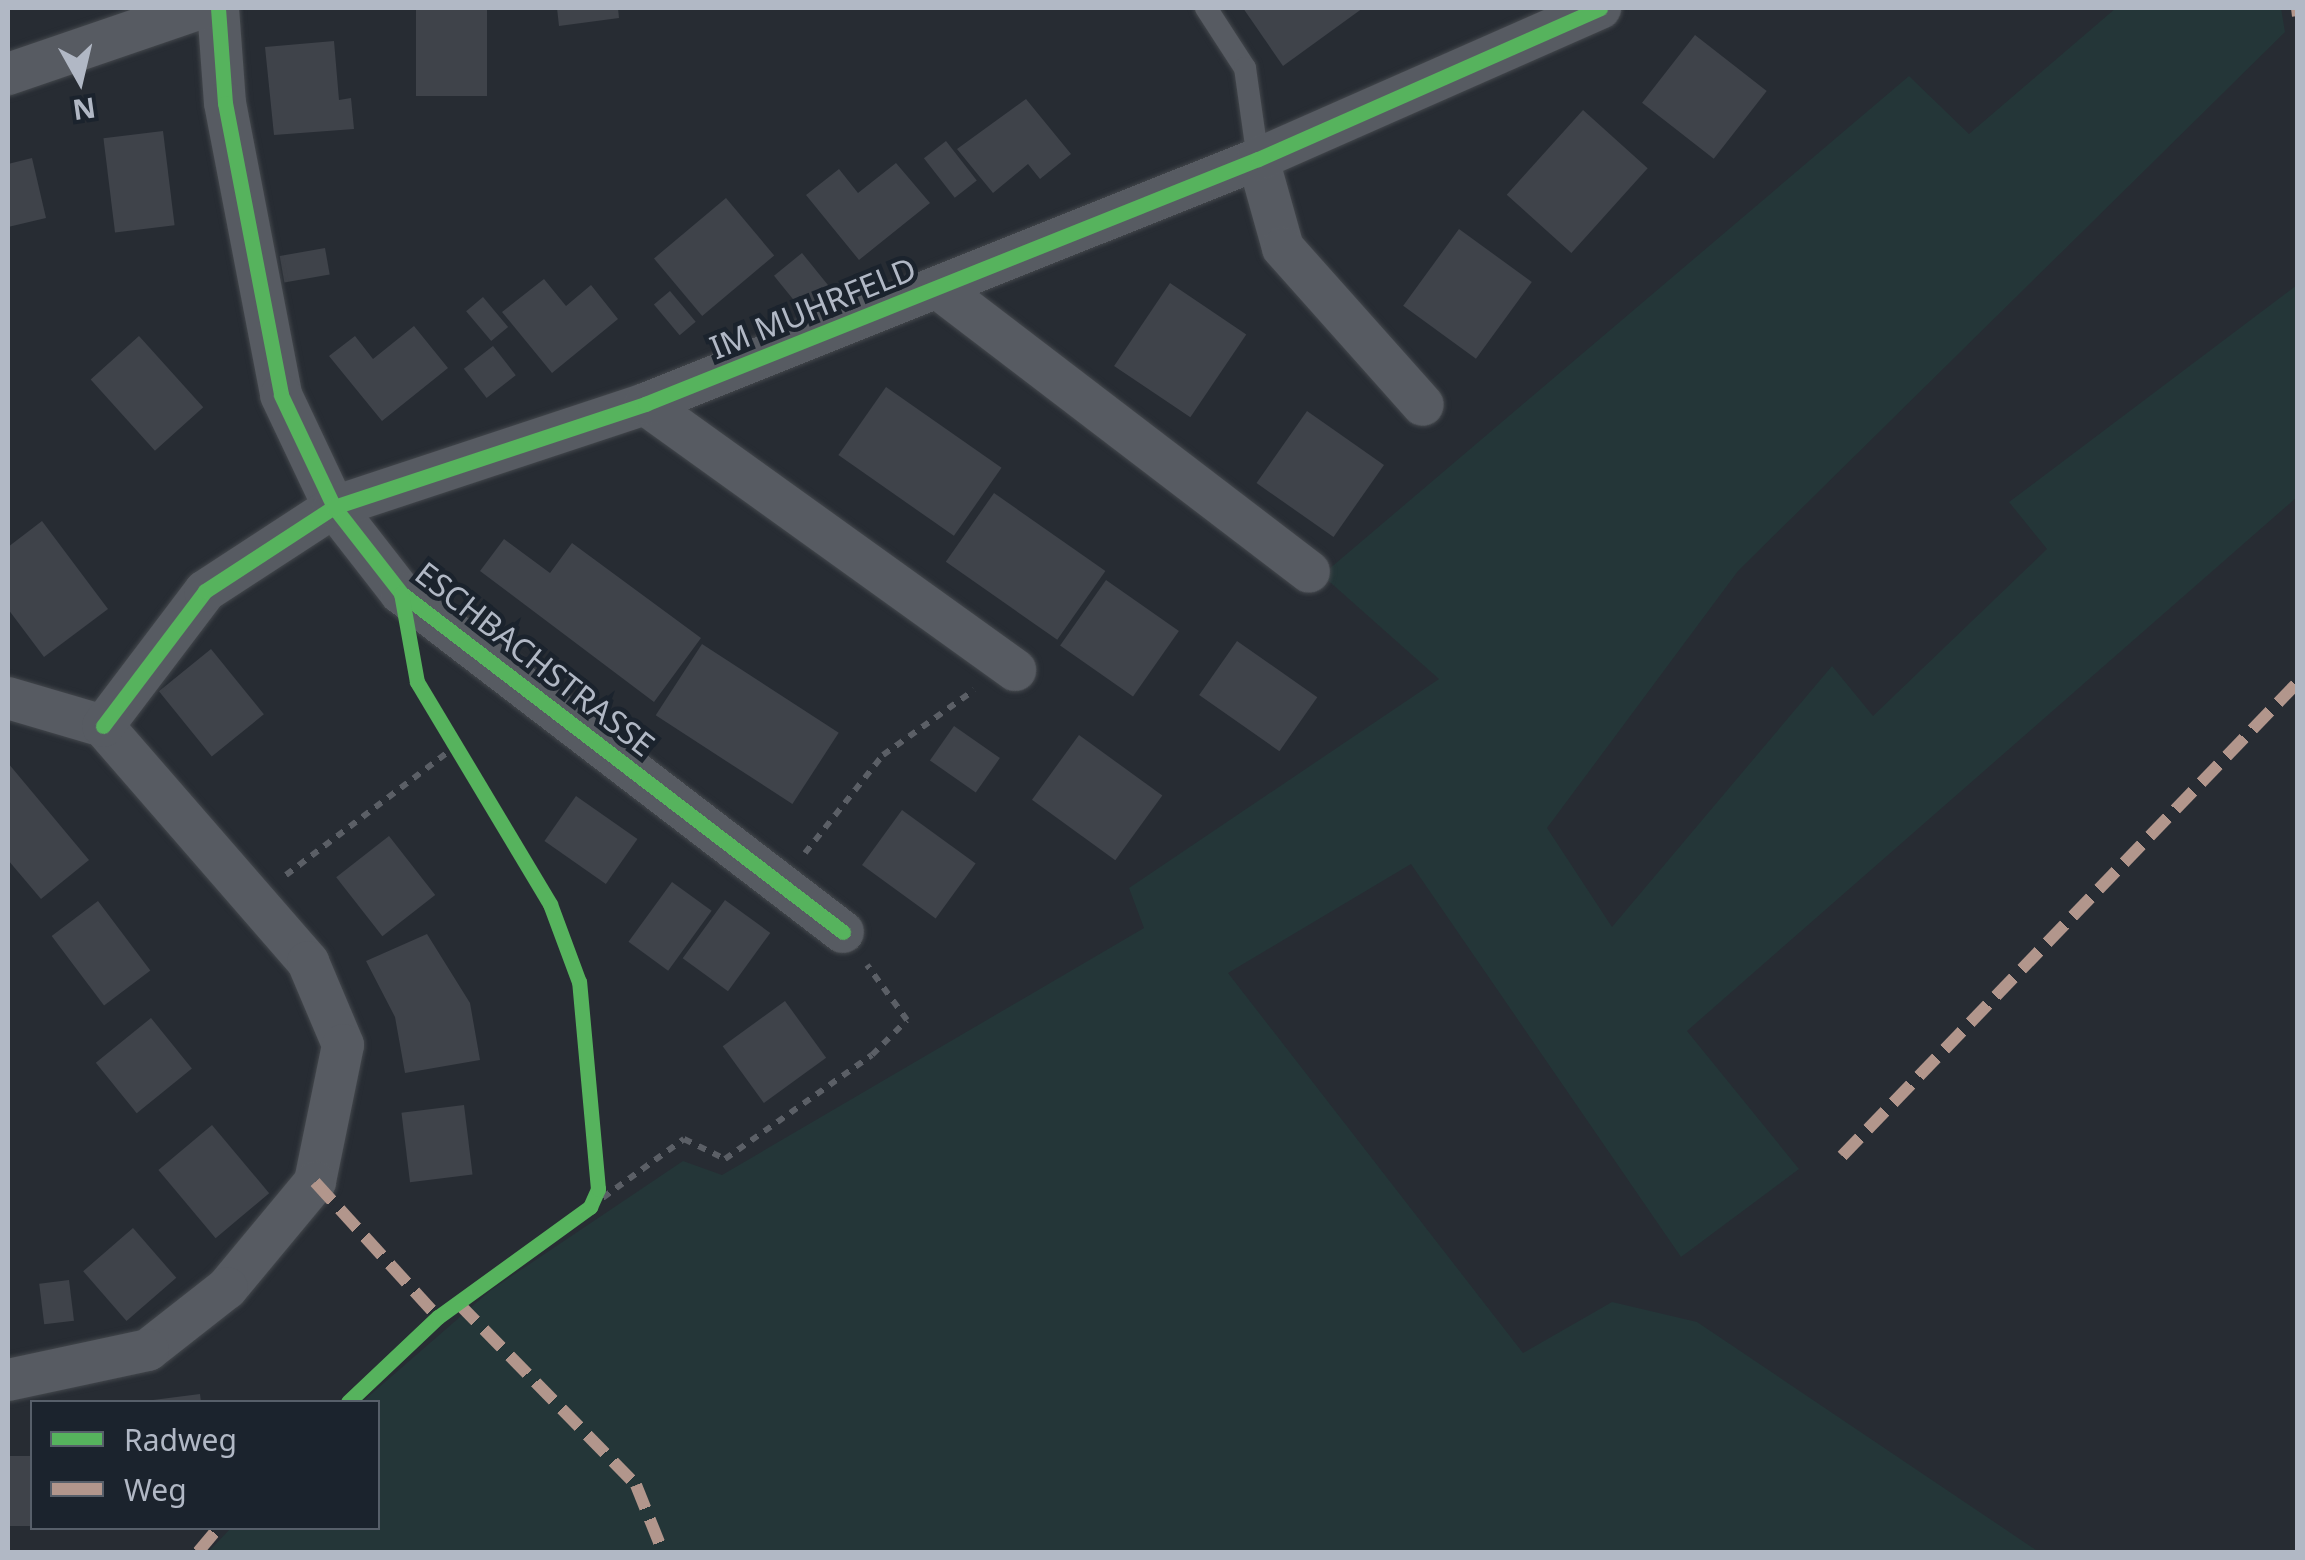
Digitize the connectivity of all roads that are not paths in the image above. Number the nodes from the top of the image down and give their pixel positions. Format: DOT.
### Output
graph roads {
  1 [pos="200,8"];
  2 [pos="218,8"];
  3 [pos="1206,8"];
  4 [pos="1600,8"];
  5 [pos="8,74"];
  6 [pos="1258,159"];
  7 [pos="938,288"];
  8 [pos="646,404"];
  9 [pos="1423,404"];
  10 [pos="334,507"];
  11 [pos="1309,572"];
  12 [pos="1015,670"];
  13 [pos="8,698"];
  14 [pos="104,726"];
  15 [pos="843,932"];
  16 [pos="8,1380"];
  1 -- 5 [label="street"];
  2 -- 10 [label="street, ESCHBACHSTRASSE"];
  3 -- 6 [label="lane"];
  4 -- 6 [label="street, IM MUHRFELD"];
  6 -- 7 [label="street, IM MUHRFELD"];
  6 -- 9 [label="street"];
  7 -- 8 [label="street, IM MUHRFELD"];
  7 -- 11 [label="street, IM MUHRFELD"];
  8 -- 10 [label="street, IM MUHRFELD"];
  8 -- 12 [label="street"];
  10 -- 14 [label="street, IM MUHRFELD"];
  10 -- 15 [label="street, ESCHBACHSTRASSE"];
  13 -- 14 [label="street"];
  14 -- 16 [label="street"];
}
